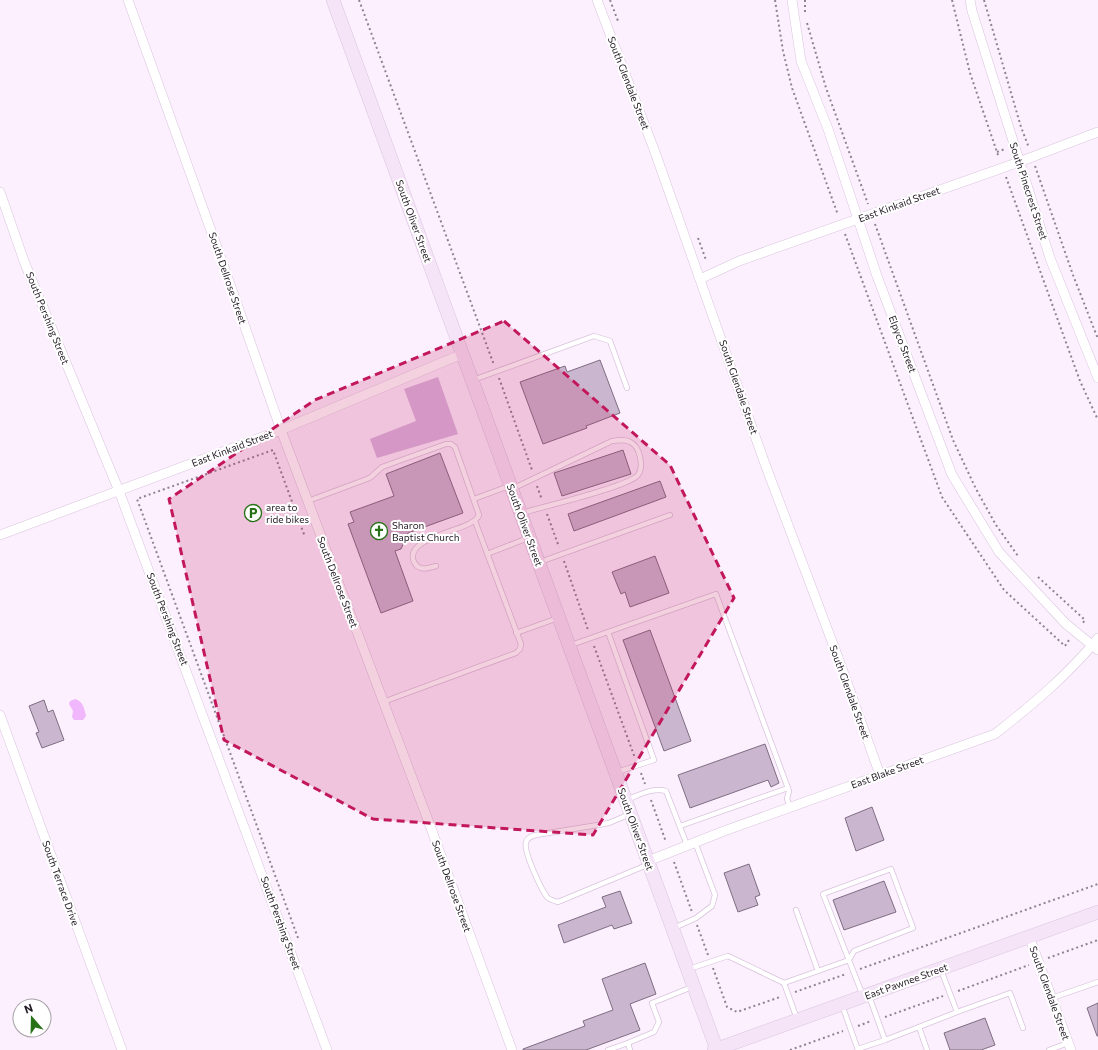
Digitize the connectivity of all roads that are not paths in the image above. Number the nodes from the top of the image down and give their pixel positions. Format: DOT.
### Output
graph roads {
  1 [pos="128,0"];
  2 [pos="333,0"];
  3 [pos="597,0"];
  4 [pos="792,0"];
  5 [pos="970,0"];
  6 [pos="1098,132"];
  7 [pos="1020,162"];
  8 [pos="0,192"];
  9 [pos="858,219"];
  10 [pos="700,279"];
  11 [pos="462,354"];
  12 [pos="1098,378"];
  13 [pos="472,380"];
  14 [pos="627,388"];
  15 [pos="280,430"];
  16 [pos="511,488"];
  17 [pos="119,490"];
  18 [pos="474,499"];
  19 [pos="308,501"];
  20 [pos="521,513"];
  21 [pos="670,515"];
  22 [pos="475,521"];
  23 [pos="0,535"];
  24 [pos="530,538"];
  25 [pos="487,554"];
  26 [pos="539,562"];
  27 [pos="436,566"];
  28 [pos="559,618"];
  29 [pos="608,632"];
  30 [pos="516,633"];
  31 [pos="1096,644"];
  32 [pos="569,646"];
  33 [pos="383,702"];
  34 [pos="0,715"];
  35 [pos="616,773"];
  36 [pos="880,775"];
  37 [pos="788,788"];
  38 [pos="626,800"];
  39 [pos="790,807"];
  40 [pos="631,814"];
  41 [pos="680,826"];
  42 [pos="691,844"];
  43 [pos="648,862"];
  44 [pos="796,910"];
  45 [pos="1098,912"];
  46 [pos="672,928"];
  47 [pos="1030,936"];
  48 [pos="849,960"];
  49 [pos="688,969"];
  50 [pos="940,969"];
  51 [pos="818,971"];
  52 [pos="1098,982"];
  53 [pos="784,983"];
  54 [pos="694,986"];
  55 [pos="866,995"];
  56 [pos="1052,998"];
  57 [pos="842,1004"];
  58 [pos="957,1012"];
  59 [pos="797,1020"];
  60 [pos="918,1027"];
  61 [pos="1023,1028"];
  62 [pos="885,1040"];
  63 [pos="628,1043"];
  64 [pos="1069,1046"];
  65 [pos="122,1050"];
  66 [pos="327,1050"];
  67 [pos="512,1050"];
  68 [pos="608,1050"];
  69 [pos="630,1050"];
  70 [pos="716,1050"];
  71 [pos="858,1050"];
  72 [pos="927,1050"];
  73 [pos="1048,1050"];
  1 -- 15 [label="street, South Dellrose Street"];
  2 -- 11 [label="main road, South Oliver Street"];
  3 -- 10 [label="street, South Glendale Street"];
  4 -- 9 [label="street, Elpyco Street"];
  5 -- 7 [label="street, South Pinecrest Street"];
  6 -- 7 [label="street, East Kinkaid Street"];
  7 -- 9 [label="street, East Kinkaid Street"];
  7 -- 12 [label="street, South Pinecrest Street"];
  8 -- 17 [label="street, South Pershing Street"];
  9 -- 10 [label="street, East Kinkaid Street"];
  9 -- 31 [label="street, Elpyco Street"];
  10 -- 36 [label="street, South Glendale Street"];
  11 -- 13 [label="main road, South Oliver Street"];
  11 -- 15 [label="street, East Kinkaid Street"];
  13 -- 14 [label="lane"];
  13 -- 16 [label="main road, South Oliver Street"];
  15 -- 17 [label="street, East Kinkaid Street"];
  15 -- 19 [label="street, South Dellrose Street"];
  16 -- 18 [label="lane"];
  16 -- 20 [label="main road, South Oliver Street"];
  16 -- 20 [label="lane"];
  17 -- 23 [label="street, East Kinkaid Street"];
  17 -- 66 [label="street, South Pershing Street"];
  18 -- 19 [label="lane"];
  18 -- 22 [label="lane"];
  19 -- 33 [label="street, South Dellrose Street"];
  20 -- 24 [label="main road, South Oliver Street"];
  21 -- 26 [label="lane"];
  22 -- 25 [label="lane"];
  22 -- 27 [label="lane"];
  24 -- 25 [label="lane"];
  24 -- 26 [label="main road, South Oliver Street"];
  25 -- 30 [label="lane"];
  26 -- 28 [label="main road, South Oliver Street"];
  28 -- 30 [label="lane"];
  28 -- 32 [label="main road, South Oliver Street"];
  29 -- 32 [label="lane"];
  29 -- 35 [label="lane"];
  29 -- 37 [label="lane"];
  30 -- 33 [label="lane"];
  31 -- 36 [label="street, East Blake Street"];
  32 -- 35 [label="main road, South Oliver Street"];
  33 -- 67 [label="street, South Dellrose Street"];
  34 -- 65 [label="street, South Terrace Drive"];
  35 -- 38 [label="main road, South Oliver Street"];
  36 -- 39 [label="street, East Blake Street"];
  37 -- 39 [label="lane"];
  37 -- 41 [label="lane"];
  38 -- 40 [label="main road, South Oliver Street"];
  38 -- 41 [label="lane"];
  39 -- 42 [label="street, East Blake Street"];
  40 -- 43 [label="main road, South Oliver Street"];
  40 -- 43 [label="lane"];
  41 -- 42 [label="lane"];
  42 -- 43 [label="street, East Blake Street"];
  42 -- 46 [label="lane"];
  43 -- 46 [label="main road, South Oliver Street"];
  44 -- 51 [label="lane"];
  45 -- 47 [label="main road, East Pawnee Street"];
  46 -- 49 [label="main road, South Oliver Street"];
  47 -- 50 [label="main road, East Pawnee Street"];
  47 -- 56 [label="street, South Glendale Street"];
  48 -- 48 [label="lane"];
  48 -- 51 [label="lane"];
  48 -- 55 [label="lane"];
  49 -- 53 [label="lane"];
  49 -- 54 [label="main road, South Oliver Street"];
  50 -- 55 [label="main road, East Pawnee Street"];
  50 -- 58 [label="lane"];
  51 -- 53 [label="lane"];
  52 -- 56 [label="lane"];
  53 -- 59 [label="lane"];
  54 -- 63 [label="lane"];
  54 -- 70 [label="main road, South Oliver Street"];
  55 -- 57 [label="main road, East Pawnee Street"];
  55 -- 62 [label="lane"];
  56 -- 64 [label="street, South Glendale Street"];
  57 -- 59 [label="main road, East Pawnee Street"];
  57 -- 71 [label="lane"];
  58 -- 60 [label="lane"];
  58 -- 61 [label="lane"];
  59 -- 70 [label="main road, East Pawnee Street"];
  60 -- 62 [label="lane"];
  60 -- 72 [label="lane"];
  62 -- 71 [label="lane"];
  63 -- 68 [label="lane"];
  63 -- 69 [label="lane"];
  64 -- 73 [label="lane"];
}
